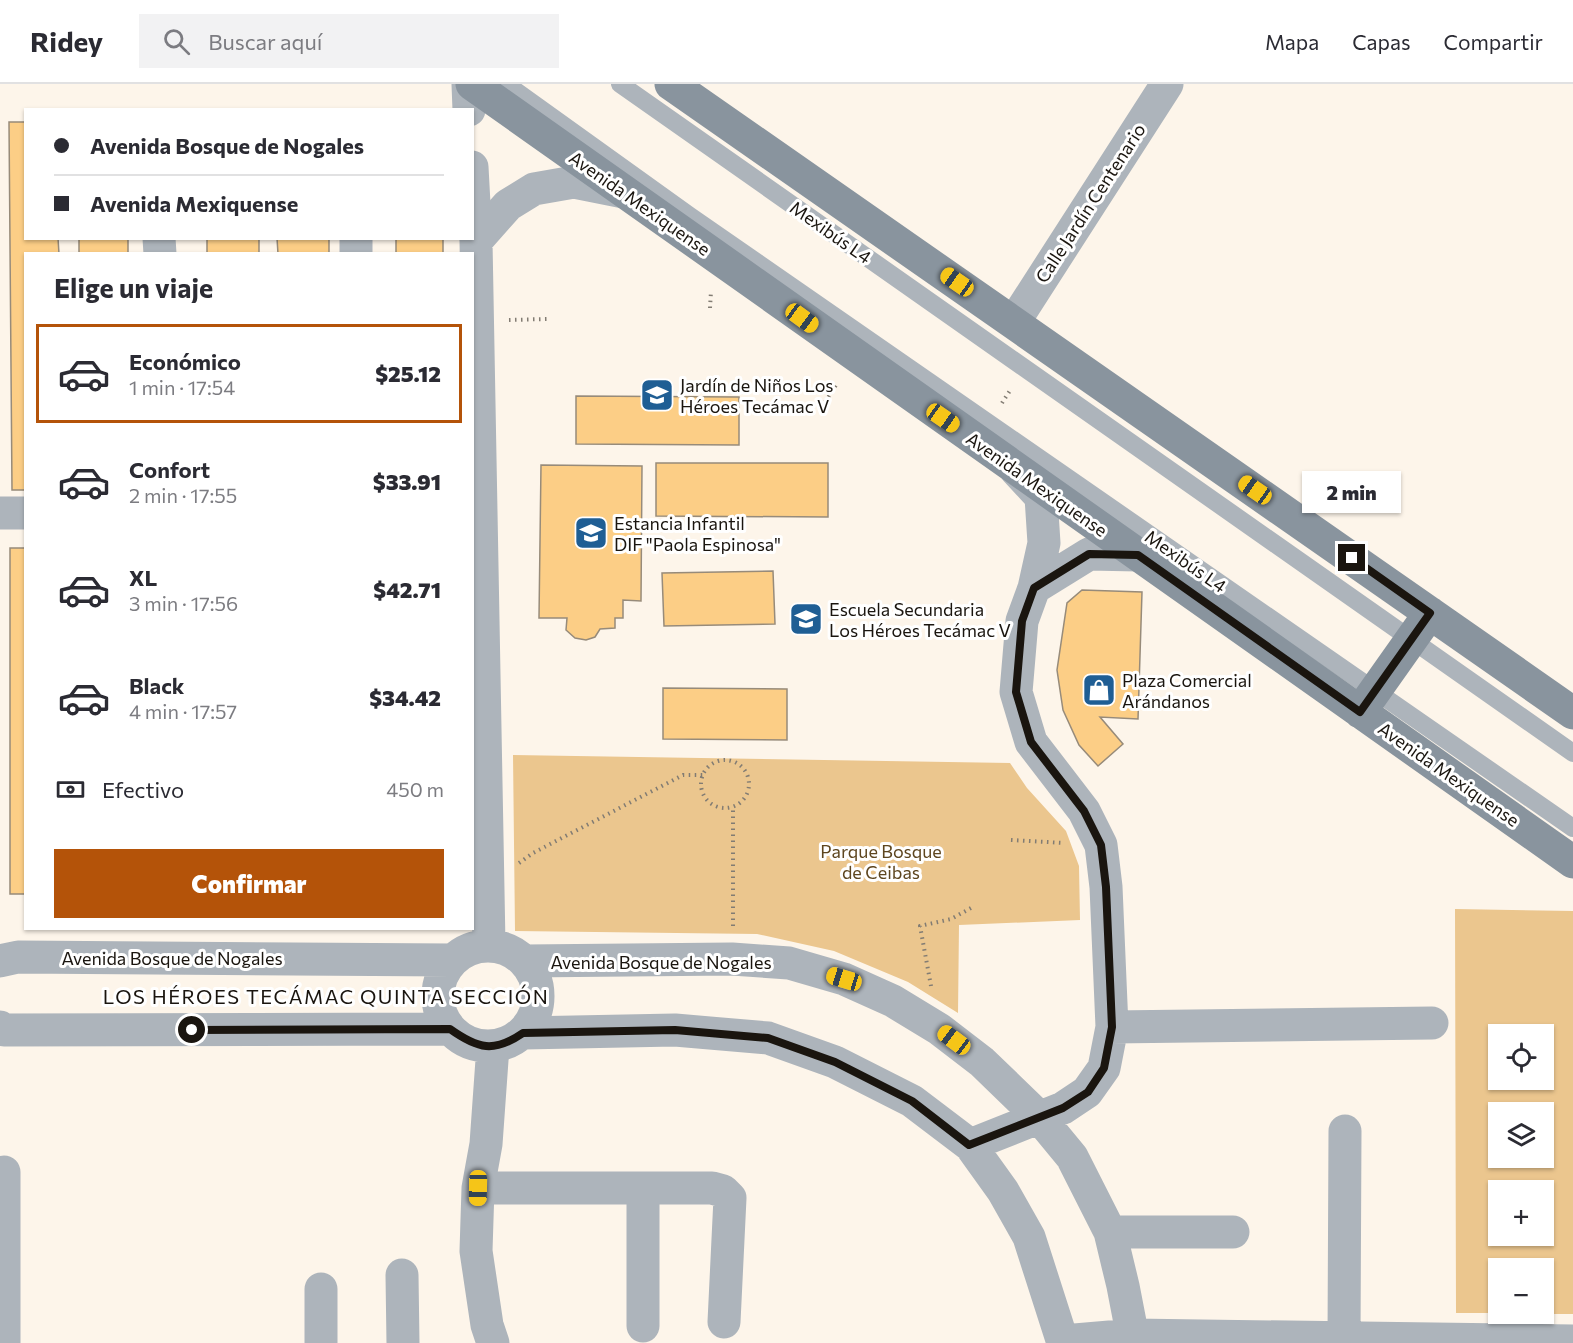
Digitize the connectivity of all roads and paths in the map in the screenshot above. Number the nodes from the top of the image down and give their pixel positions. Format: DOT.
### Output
graph roads {
  1 [pos="470,84"];
  2 [pos="506,84"];
  3 [pos="620,84"];
  4 [pos="671,84"];
  5 [pos="1167,84"];
  6 [pos="470,108"];
  7 [pos="624,192"];
  8 [pos="474,204"];
  9 [pos="476,241"];
  10 [pos="1014,322"];
  11 [pos="1024,368"];
  12 [pos="989,425"];
  13 [pos="1013,467"];
  14 [pos="0,513"];
  15 [pos="24,513"];
  16 [pos="477,520"];
  17 [pos="1138,555"];
  18 [pos="1034,588"];
  19 [pos="1430,613"];
  20 [pos="1411,639"];
  21 [pos="1367,702"];
  22 [pos="1573,713"];
  23 [pos="1573,753"];
  24 [pos="703,775"];
  25 [pos="733,807"];
  26 [pos="1573,828"];
  27 [pos="1011,840"];
  28 [pos="1101,845"];
  29 [pos="1573,862"];
  30 [pos="489,885"];
  31 [pos="971,908"];
  32 [pos="489,945"];
  33 [pos="732,959"];
  34 [pos="452,960"];
  35 [pos="0,961"];
  36 [pos="525,961"];
  37 [pos="1432,1023"];
  38 [pos="0,1027"];
  39 [pos="1112,1027"];
  40 [pos="450,1029"];
  41 [pos="939,1029"];
  42 [pos="523,1033"];
  43 [pos="493,1046"];
  44 [pos="1039,1117"];
  45 [pos="1345,1131"];
  46 [pos="969,1145"];
  47 [pos="4,1172"];
  48 [pos="478,1188"];
  49 [pos="643,1188"];
  50 [pos="1110,1232"];
  51 [pos="1233,1232"];
  52 [pos="402,1275"];
  53 [pos="321,1289"];
  54 [pos="724,1322"];
  55 [pos="643,1326"];
  56 [pos="1133,1339"];
  57 [pos="1344,1339"];
  58 [pos="1431,1341"];
  59 [pos="1573,1341"];
  60 [pos="1063,1342"];
  61 [pos="4,1343"];
  62 [pos="321,1343"];
  63 [pos="403,1343"];
  64 [pos="493,1343"];
  1 -- 6 [label="street"];
  1 -- 7 [label="main road, Avenida Mexiquense"];
  2 -- 12 [label="lane, Mexibús L4"];
  3 -- 11 [label="lane, Mexibús L4"];
  4 -- 10 [label="main road"];
  5 -- 10 [label="street, Calle Jardín Centenario"];
  7 -- 9 [label="street"];
  7 -- 13 [label="main road, Avenida Mexiquense"];
  8 -- 9 [label="street"];
  9 -- 16 [label="street"];
  10 -- 19 [label="main road"];
  11 -- 12 [label="path"];
  11 -- 20 [label="lane, Mexibús L4"];
  12 -- 21 [label="lane, Mexibús L4"];
  13 -- 17 [label="main road, Avenida Mexiquense"];
  13 -- 18 [label="street"];
  14 -- 15 [label="street"];
  16 -- 30 [label="street"];
  17 -- 18 [label="street"];
  17 -- 21 [label="main road, Avenida Mexiquense"];
  18 -- 28 [label="street"];
  19 -- 20 [label="main road"];
  19 -- 22 [label="main road"];
  20 -- 21 [label="main road"];
  20 -- 23 [label="lane, Mexibús L4"];
  21 -- 26 [label="lane, Mexibús L4"];
  21 -- 29 [label="main road, Avenida Mexiquense"];
  24 -- 25 [label="path"];
  24 -- 25 [label="path"];
  24 -- 30 [label="path"];
  25 -- 33 [label="path"];
  27 -- 28 [label="path"];
  28 -- 39 [label="street"];
  30 -- 32 [label="street"];
  31 -- 41 [label="path"];
  32 -- 34 [label="street"];
  32 -- 36 [label="street"];
  33 -- 36 [label="street, Avenida Bosque de Nogales"];
  33 -- 41 [label="street, Avenida Bosque de Nogales"];
  34 -- 35 [label="street, Avenida Bosque de Nogales"];
  34 -- 40 [label="street"];
  36 -- 42 [label="street"];
  37 -- 39 [label="street"];
  38 -- 40 [label="street"];
  39 -- 44 [label="street"];
  40 -- 43 [label="street"];
  41 -- 44 [label="street, Avenida Bosque de Nogales"];
  42 -- 43 [label="street"];
  42 -- 46 [label="street"];
  43 -- 48 [label="street"];
  44 -- 46 [label="street"];
  44 -- 50 [label="street, Avenida Bosque de Nogales"];
  45 -- 57 [label="street"];
  46 -- 60 [label="street"];
  47 -- 61 [label="street"];
  48 -- 49 [label="street"];
  48 -- 64 [label="street"];
  49 -- 54 [label="street"];
  49 -- 55 [label="street"];
  50 -- 51 [label="street"];
  50 -- 56 [label="street, Avenida Bosque de Nogales"];
  52 -- 63 [label="street"];
  53 -- 62 [label="street"];
  56 -- 57 [label="street"];
  56 -- 60 [label="street"];
  57 -- 58 [label="street"];
  58 -- 59 [label="street"];
}
